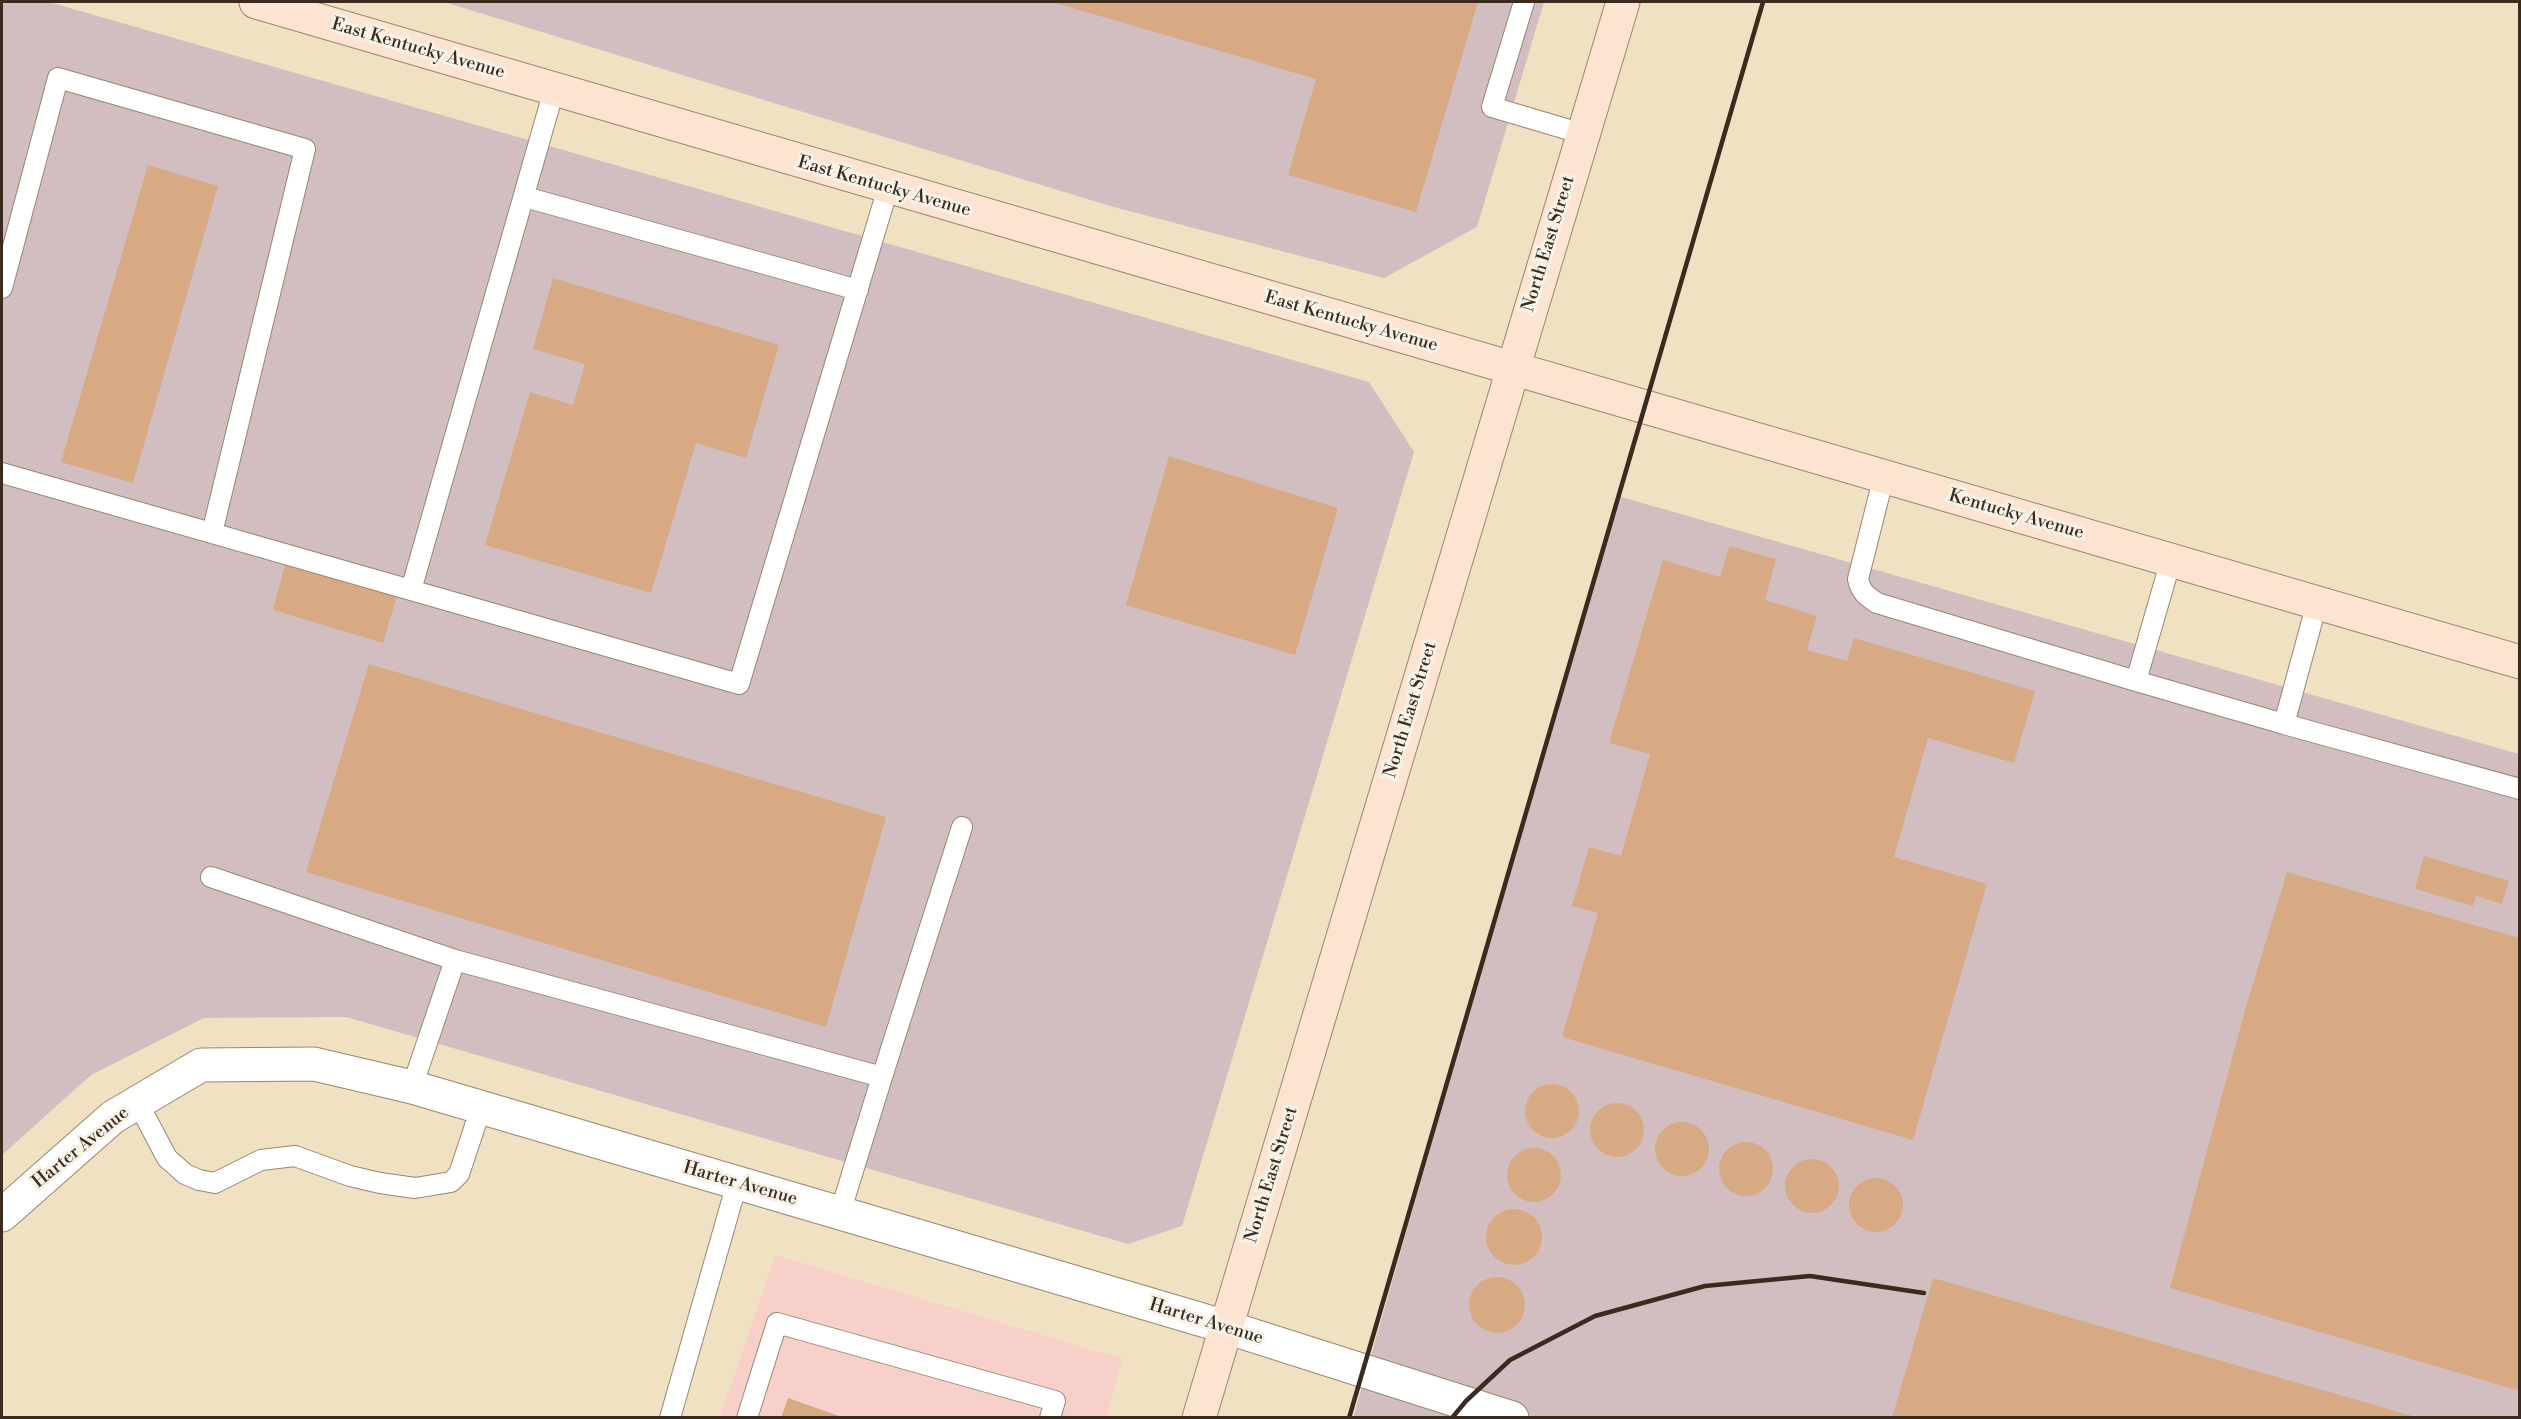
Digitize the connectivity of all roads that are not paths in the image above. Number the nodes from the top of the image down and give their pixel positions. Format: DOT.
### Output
graph roads {
  1 [pos="256,2"];
  2 [pos="1524,2"];
  3 [pos="1623,2"];
  4 [pos="326,12"];
  5 [pos="554,90"];
  6 [pos="1583,134"];
  7 [pos="888,188"];
  8 [pos="525,197"];
  9 [pos="2,288"];
  10 [pos="858,290"];
  11 [pos="1512,369"];
  12 [pos="2,472"];
  13 [pos="1884,476"];
  14 [pos="212,533"];
  15 [pos="2170,560"];
  16 [pos="411,590"];
  17 [pos="2317,603"];
  18 [pos="2520,662"];
  19 [pos="2136,681"];
  20 [pos="2284,724"];
  21 [pos="2520,789"];
  22 [pos="962,827"];
  23 [pos="211,877"];
  24 [pos="455,960"];
  25 [pos="882,1077"];
  26 [pos="412,1087"];
  27 [pos="138,1103"];
  28 [pos="482,1108"];
  29 [pos="737,1183"];
  30 [pos="840,1213"];
  31 [pos="2,1215"];
  32 [pos="1226,1328"];
  33 [pos="670,1418"];
  34 [pos="747,1418"];
  35 [pos="1050,1418"];
  36 [pos="1199,1418"];
  37 [pos="1512,1418"];
  1 -- 4 [label="street, East Kentucky Avenue"];
  2 -- 6 [label="lane"];
  3 -- 6 [label="street, North East Street"];
  4 -- 5 [label="street, East Kentucky Avenue"];
  5 -- 7 [label="street, East Kentucky Avenue"];
  5 -- 8 [label="lane"];
  6 -- 11 [label="street, North East Street"];
  7 -- 10 [label="lane"];
  7 -- 11 [label="street, East Kentucky Avenue"];
  8 -- 10 [label="lane"];
  8 -- 16 [label="lane"];
  9 -- 14 [label="lane"];
  10 -- 16 [label="lane"];
  11 -- 13 [label="street, Kentucky Avenue"];
  11 -- 32 [label="street, North East Street"];
  12 -- 14 [label="lane"];
  13 -- 15 [label="street, Kentucky Avenue"];
  13 -- 19 [label="lane"];
  14 -- 16 [label="lane"];
  15 -- 17 [label="street, Kentucky Avenue"];
  15 -- 19 [label="lane"];
  17 -- 18 [label="street, Kentucky Avenue"];
  17 -- 20 [label="lane"];
  19 -- 20 [label="lane"];
  20 -- 21 [label="lane"];
  22 -- 25 [label="lane"];
  23 -- 24 [label="lane"];
  24 -- 25 [label="lane"];
  24 -- 26 [label="lane"];
  25 -- 30 [label="lane"];
  26 -- 27 [label="street, Harter Avenue"];
  26 -- 28 [label="street, Harter Avenue"];
  27 -- 28 [label="lane"];
  27 -- 31 [label="street, Harter Avenue"];
  28 -- 29 [label="street, Harter Avenue"];
  29 -- 30 [label="street, Harter Avenue"];
  29 -- 33 [label="lane"];
  30 -- 32 [label="street, Harter Avenue"];
  32 -- 36 [label="street, North East Street"];
  32 -- 37 [label="street, Harter Avenue"];
  34 -- 35 [label="lane"];
}
